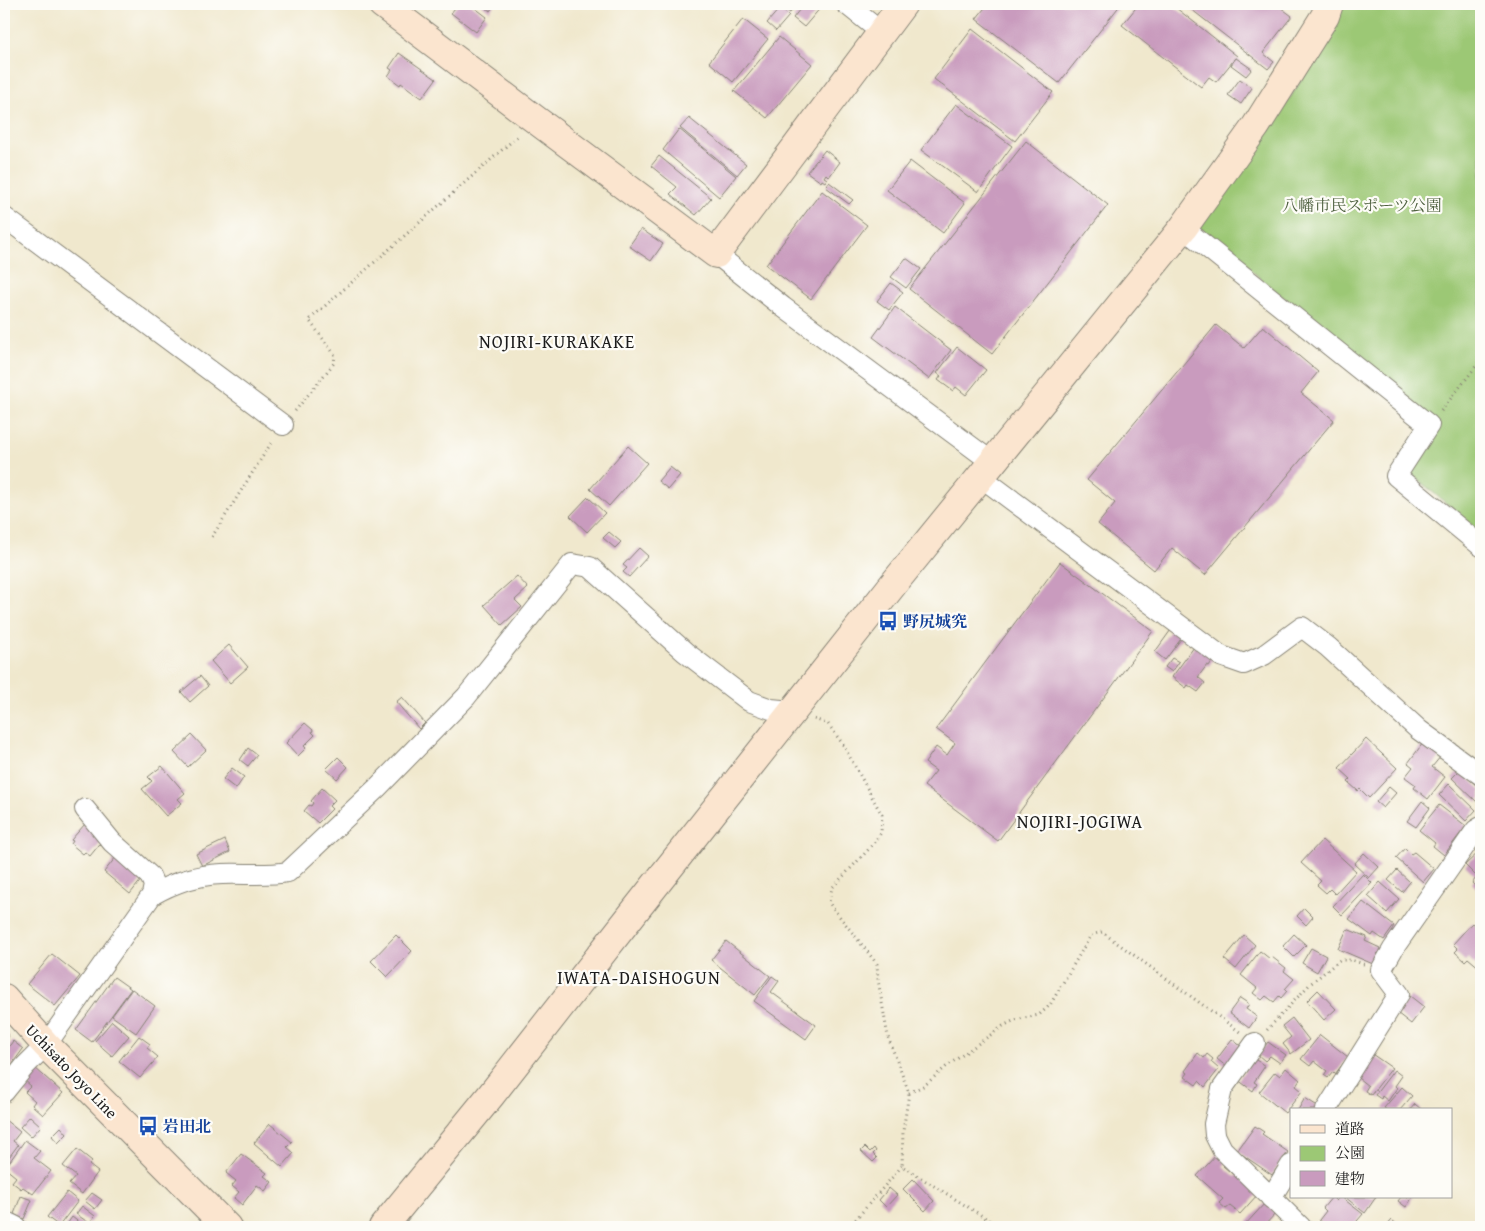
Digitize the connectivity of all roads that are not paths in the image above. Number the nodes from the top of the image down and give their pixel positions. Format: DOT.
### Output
graph roads {
  1 [pos="382,4"];
  2 [pos="846,4"];
  3 [pos="903,4"];
  4 [pos="1329,4"];
  5 [pos="881,32"];
  6 [pos="4,217"];
  7 [pos="1183,228"];
  8 [pos="716,254"];
  9 [pos="283,425"];
  10 [pos="986,470"];
  11 [pos="1481,546"];
  12 [pos="792,711"];
  13 [pos="1481,775"];
  14 [pos="85,809"];
  15 [pos="1481,827"];
  16 [pos="152,895"];
  17 [pos="4,998"];
  18 [pos="1255,1043"];
  19 [pos="46,1046"];
  20 [pos="4,1092"];
  21 [pos="1327,1108"];
  22 [pos="1290,1167"];
  23 [pos="1271,1198"];
  24 [pos="4,1221"];
  25 [pos="16,1227"];
  26 [pos="227,1227"];
  27 [pos="383,1227"];
  28 [pos="1301,1227"];
  1 -- 8 [label="street"];
  2 -- 5 [label="street"];
  3 -- 5 [label="street"];
  4 -- 7 [label="street"];
  5 -- 8 [label="street"];
  6 -- 9 [label="street"];
  7 -- 10 [label="street"];
  7 -- 11 [label="street"];
  8 -- 10 [label="street"];
  10 -- 12 [label="street"];
  10 -- 13 [label="street"];
  12 -- 16 [label="street"];
  12 -- 27 [label="street"];
  14 -- 16 [label="street"];
  15 -- 21 [label="street"];
  16 -- 19 [label="street"];
  17 -- 19 [label="street, Uchisato Joyo Line"];
  18 -- 23 [label="street"];
  19 -- 20 [label="street"];
  19 -- 26 [label="street, Uchisato Joyo Line"];
  22 -- 23 [label="street"];
  23 -- 28 [label="street"];
  24 -- 25 [label="street"];
}
